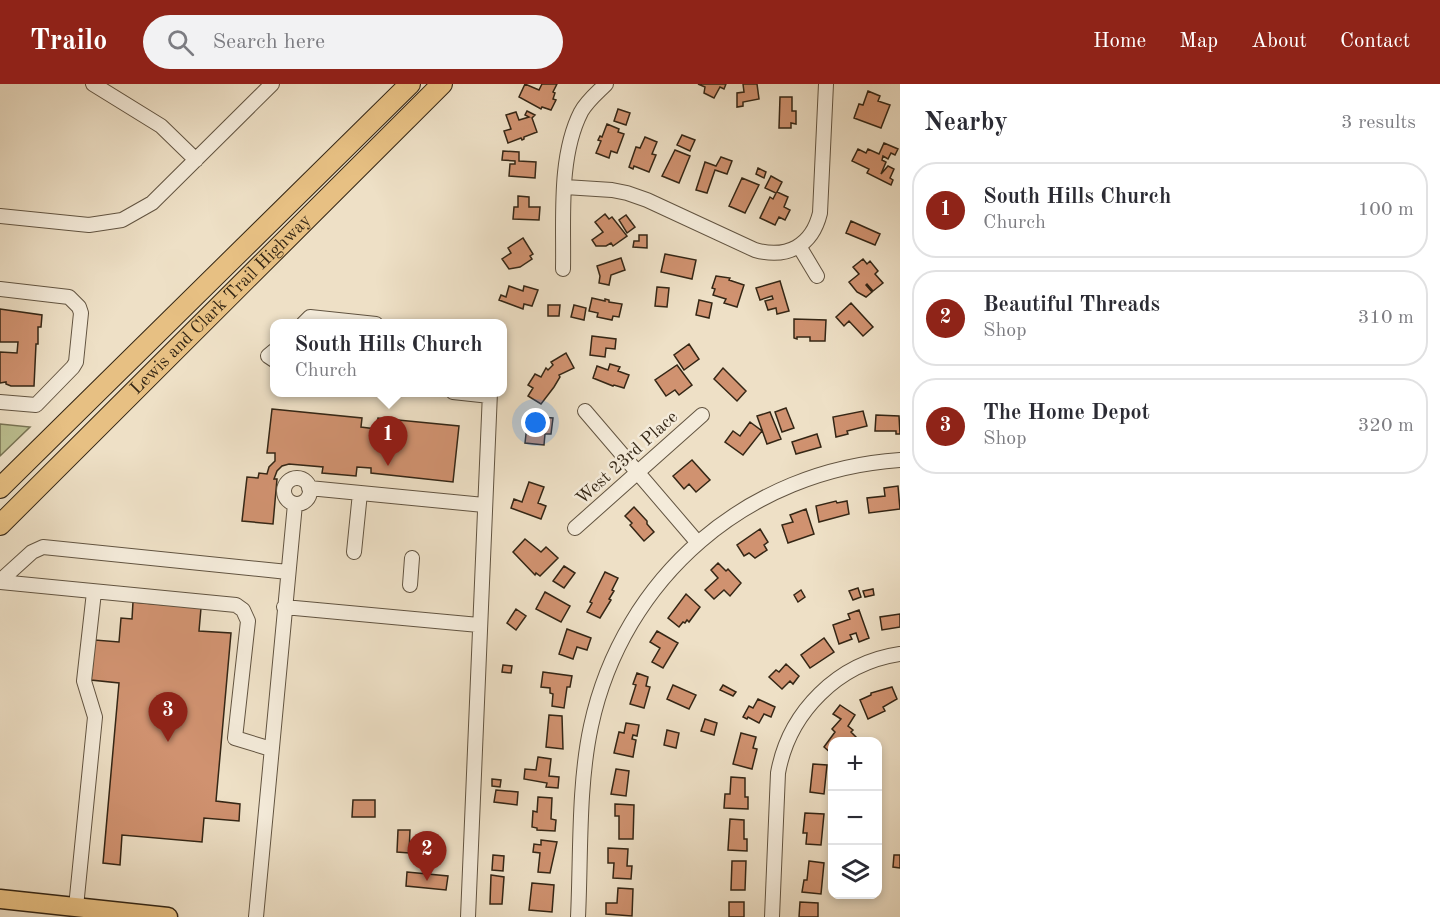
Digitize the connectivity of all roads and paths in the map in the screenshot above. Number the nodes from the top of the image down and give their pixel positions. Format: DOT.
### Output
graph roads {
  1 [pos="93,84"];
  2 [pos="272,84"];
  3 [pos="410,84"];
  4 [pos="442,84"];
  5 [pos="606,84"];
  6 [pos="826,84"];
  7 [pos="196,160"];
  8 [pos="565,187"];
  9 [pos="0,216"];
  10 [pos="799,246"];
  11 [pos="563,269"];
  12 [pos="817,276"];
  13 [pos="0,289"];
  14 [pos="490,397"];
  15 [pos="0,402"];
  16 [pos="585,411"];
  17 [pos="702,415"];
  18 [pos="900,460"];
  19 [pos="637,473"];
  20 [pos="0,488"];
  21 [pos="309,488"];
  22 [pos="360,493"];
  23 [pos="295,504"];
  24 [pos="484,505"];
  25 [pos="0,525"];
  26 [pos="575,528"];
  27 [pos="698,543"];
  28 [pos="354,552"];
  29 [pos="412,558"];
  30 [pos="288,572"];
  31 [pos="0,581"];
  32 [pos="410,585"];
  33 [pos="94,592"];
  34 [pos="284,607"];
  35 [pos="479,625"];
  36 [pos="900,654"];
  37 [pos="271,749"];
  38 [pos="0,898"];
  39 [pos="76,907"];
  40 [pos="159,916"];
  41 [pos="256,917"];
  42 [pos="468,917"];
  43 [pos="578,917"];
  44 [pos="772,917"];
  1 -- 7 [label="street"];
  2 -- 7 [label="street"];
  3 -- 20 [label="highway, Lewis and Clark Trail Highway"];
  4 -- 25 [label="highway, Lewis and Clark Trail Highway"];
  5 -- 8 [label="street"];
  6 -- 10 [label="street"];
  7 -- 9 [label="street"];
  8 -- 10 [label="street"];
  8 -- 11 [label="street"];
  10 -- 12 [label="street"];
  13 -- 15 [label="street"];
  14 -- 24 [label="street"];
  16 -- 19 [label="street"];
  17 -- 19 [label="street, West 23rd Place"];
  18 -- 27 [label="street"];
  19 -- 26 [label="street, West 23rd Place"];
  19 -- 27 [label="street"];
  21 -- 22 [label="street"];
  21 -- 23 [label="street"];
  21 -- 23 [label="street"];
  22 -- 24 [label="street"];
  22 -- 28 [label="street"];
  23 -- 30 [label="street"];
  24 -- 35 [label="street"];
  27 -- 43 [label="street"];
  29 -- 32 [label="street"];
  30 -- 31 [label="street"];
  30 -- 34 [label="street"];
  31 -- 33 [label="street"];
  33 -- 37 [label="street"];
  33 -- 39 [label="street"];
  34 -- 35 [label="street"];
  34 -- 37 [label="street"];
  35 -- 42 [label="street"];
  36 -- 44 [label="street"];
  37 -- 41 [label="street"];
  38 -- 39 [label="main road"];
  39 -- 40 [label="main road"];
}
